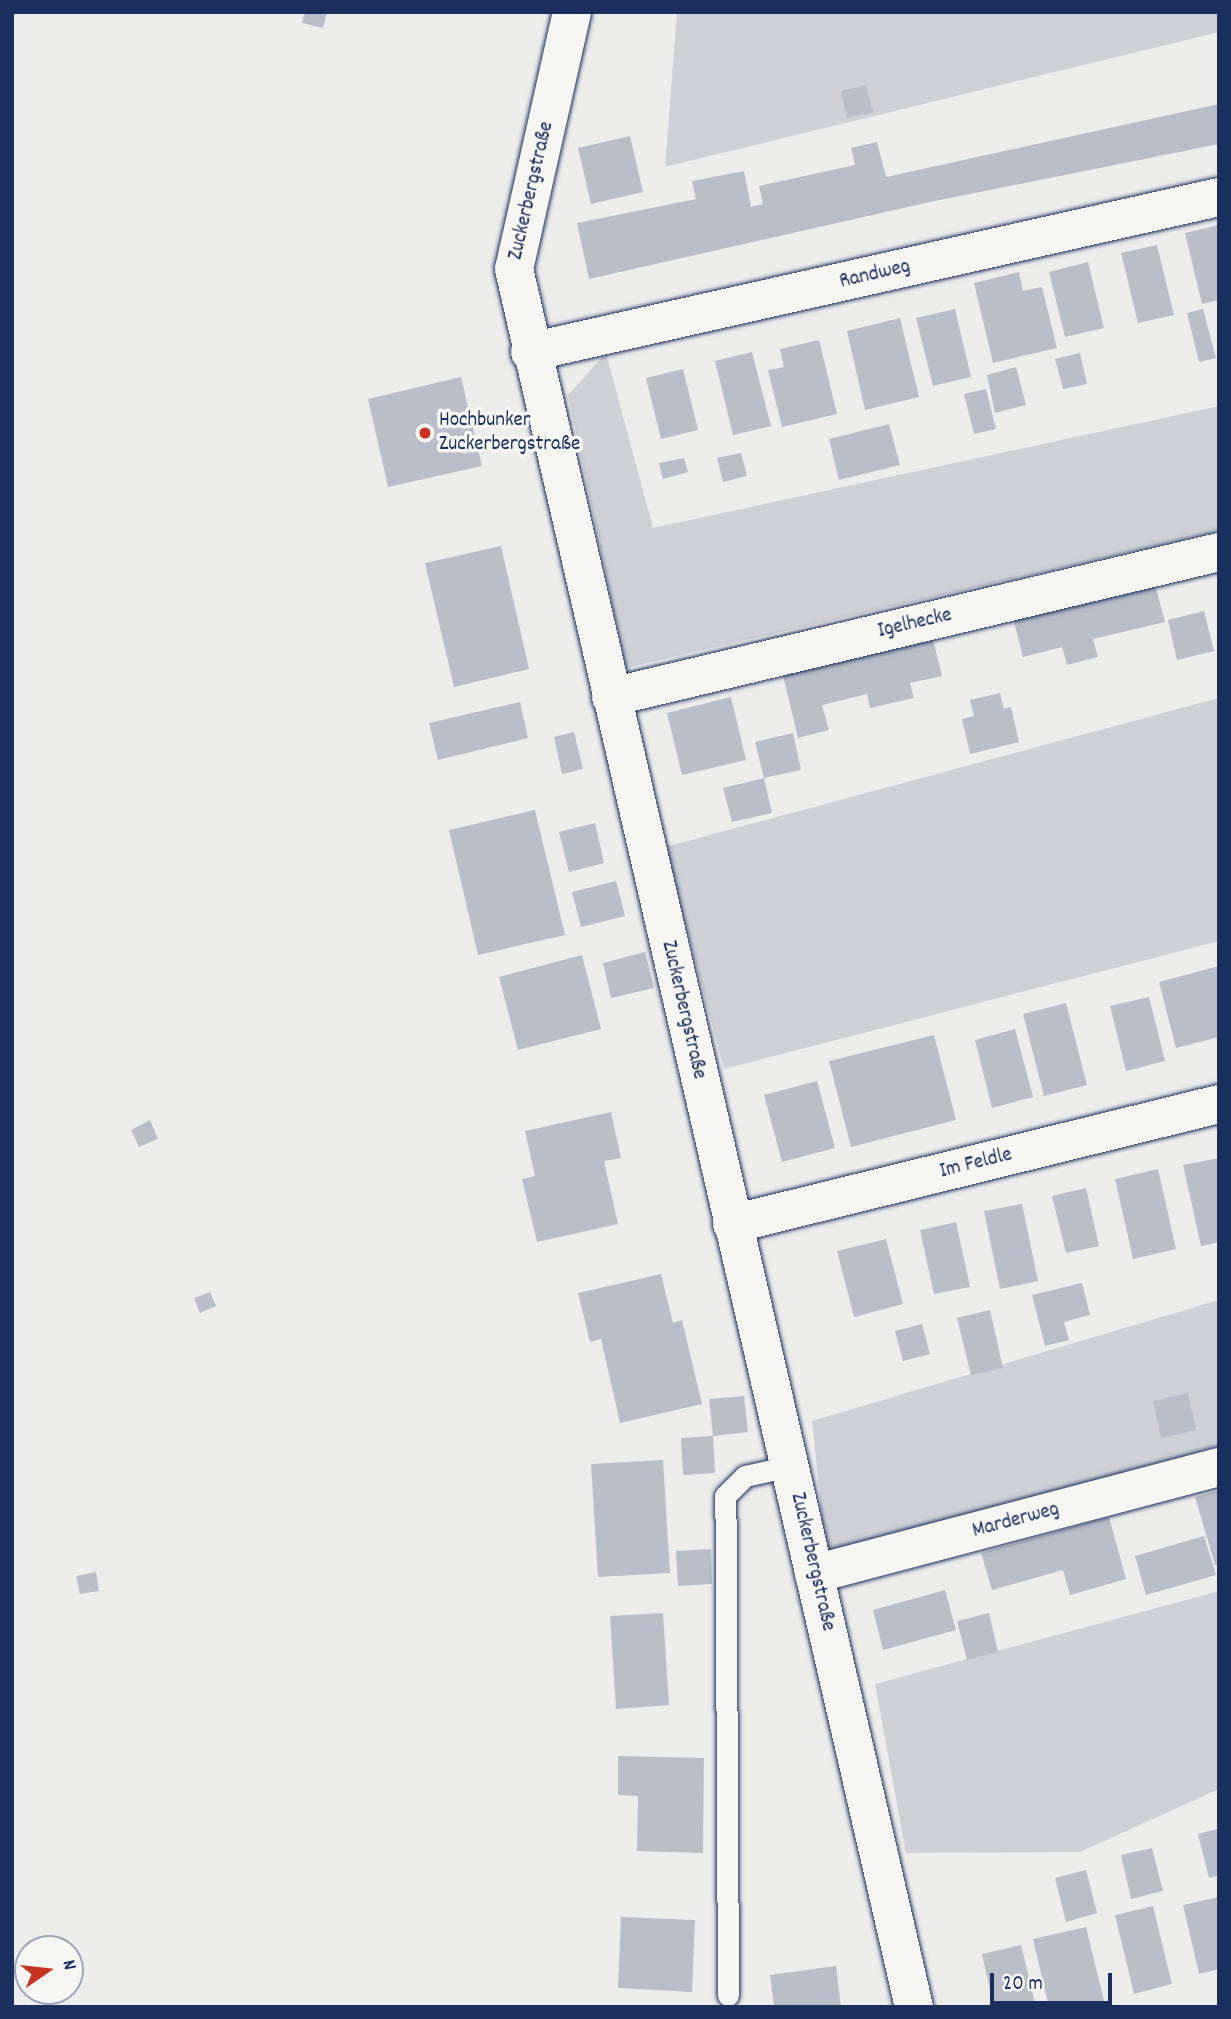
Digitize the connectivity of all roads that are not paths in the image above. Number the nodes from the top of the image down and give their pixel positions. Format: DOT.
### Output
graph roads {
  1 [pos="572,12"];
  2 [pos="1219,197"];
  3 [pos="530,352"];
  4 [pos="1219,552"];
  5 [pos="611,697"];
  6 [pos="1219,1104"];
  7 [pos="732,1224"];
  8 [pos="790,1466"];
  9 [pos="1219,1467"];
  10 [pos="814,1574"];
  11 [pos="728,1994"];
  12 [pos="914,2007"];
  1 -- 3 [label="street, Zuckerbergstraße"];
  2 -- 3 [label="street, Randweg"];
  3 -- 5 [label="street, Zuckerbergstraße"];
  4 -- 5 [label="street, Igelhecke"];
  5 -- 7 [label="street, Zuckerbergstraße"];
  6 -- 7 [label="street, Im Feldle"];
  7 -- 8 [label="street, Zuckerbergstraße"];
  8 -- 10 [label="street, Zuckerbergstraße"];
  8 -- 11 [label="lane"];
  9 -- 10 [label="street, Marderweg"];
  10 -- 12 [label="street, Zuckerbergstraße"];
}
